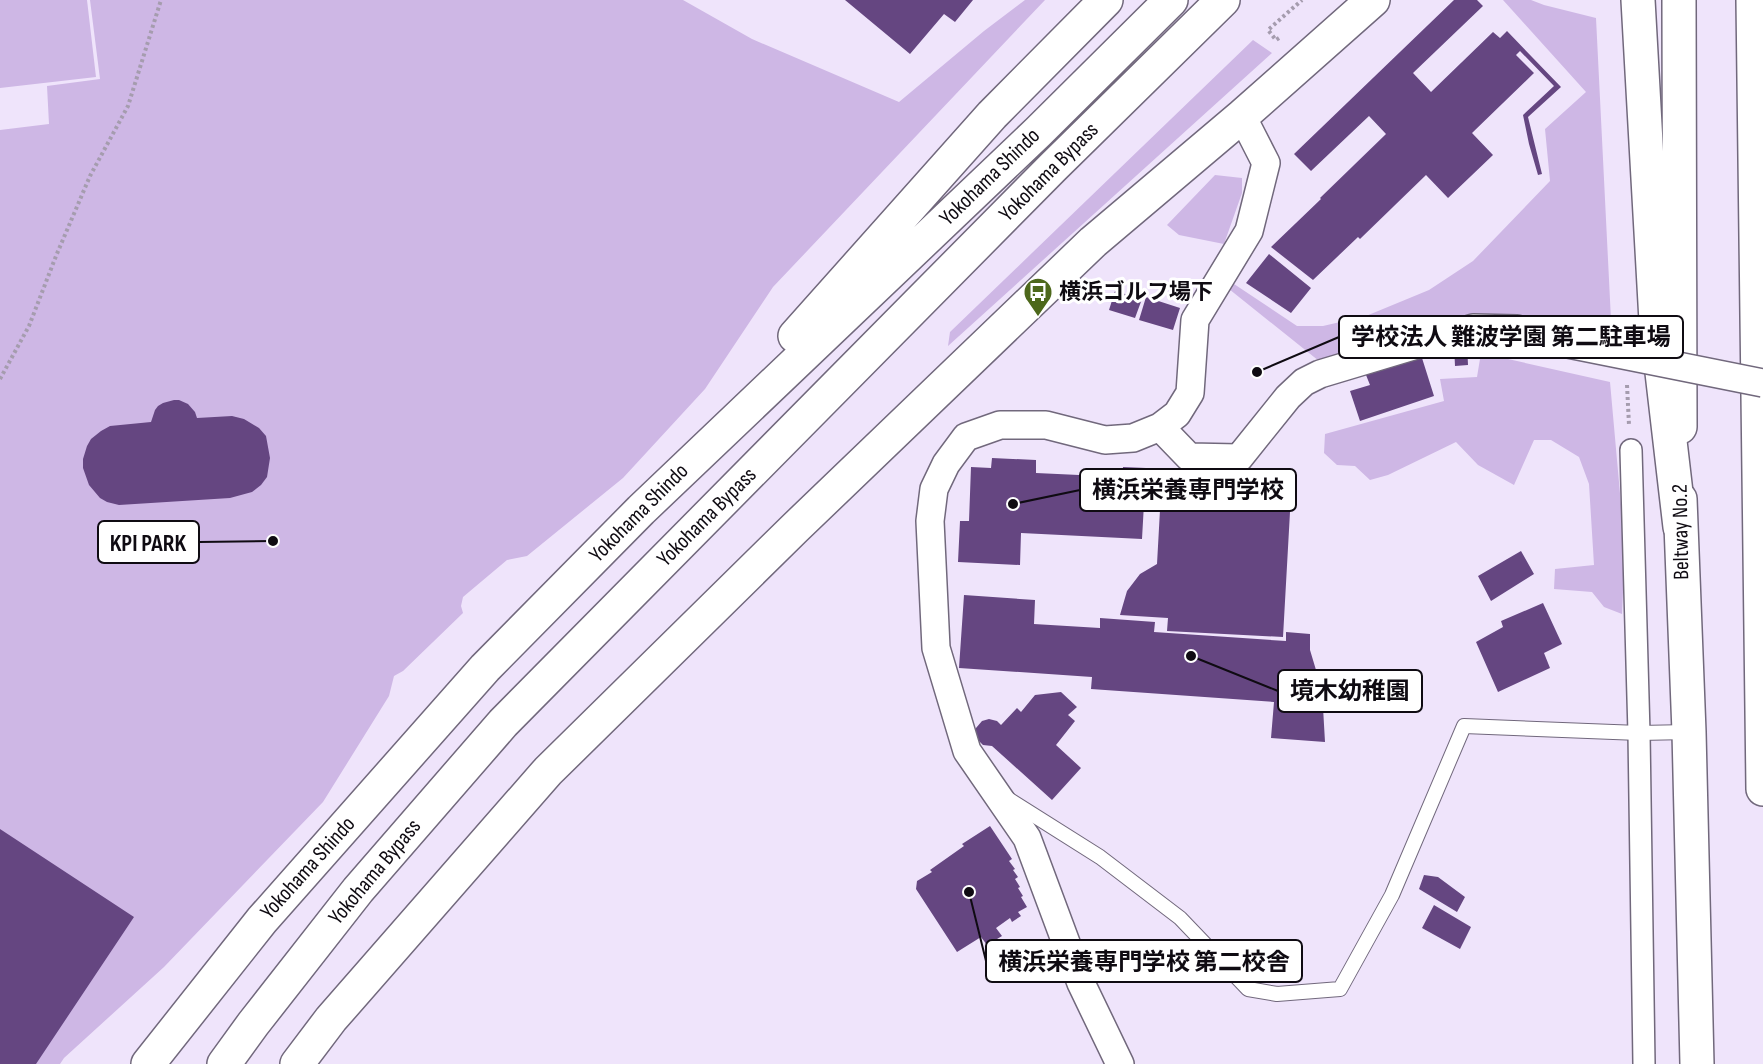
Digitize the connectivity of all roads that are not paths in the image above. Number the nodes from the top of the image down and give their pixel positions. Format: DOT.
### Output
graph roads {
  1 [pos="1106,0"];
  2 [pos="1172,0"];
  3 [pos="1223,0"];
  4 [pos="1373,0"];
  5 [pos="1753,12"];
  6 [pos="1639,13"];
  7 [pos="1679,13"];
  8 [pos="1242,116"];
  9 [pos="1763,383"];
  10 [pos="1160,427"];
  11 [pos="1631,450"];
  12 [pos="640,510"];
  13 [pos="1680,526"];
  14 [pos="1689,732"];
  15 [pos="1639,733"];
  16 [pos="1763,789"];
  17 [pos="994,790"];
  18 [pos="148,1064"];
  19 [pos="224,1064"];
  20 [pos="297,1064"];
  21 [pos="1120,1064"];
  22 [pos="1644,1064"];
  23 [pos="1697,1064"];
  1 -- 12 [label="main road"];
  2 -- 12 [label="main road, Yokohama Shindo"];
  3 -- 19 [label="main road, Yokohama Bypass"];
  4 -- 8 [label="main road"];
  5 -- 16 [label="main road"];
  6 -- 13 [label="main road"];
  7 -- 13 [label="main road, Beltway No.2"];
  8 -- 10 [label="street"];
  8 -- 20 [label="main road"];
  9 -- 10 [label="street, bridge"];
  10 -- 17 [label="street"];
  11 -- 15 [label="street"];
  12 -- 18 [label="main road, Yokohama Shindo"];
  13 -- 14 [label="main road, Beltway No.2"];
  14 -- 15 [label="lane"];
  14 -- 23 [label="main road, Beltway No.2"];
  15 -- 17 [label="lane"];
  15 -- 22 [label="street"];
  17 -- 21 [label="street"];
}
